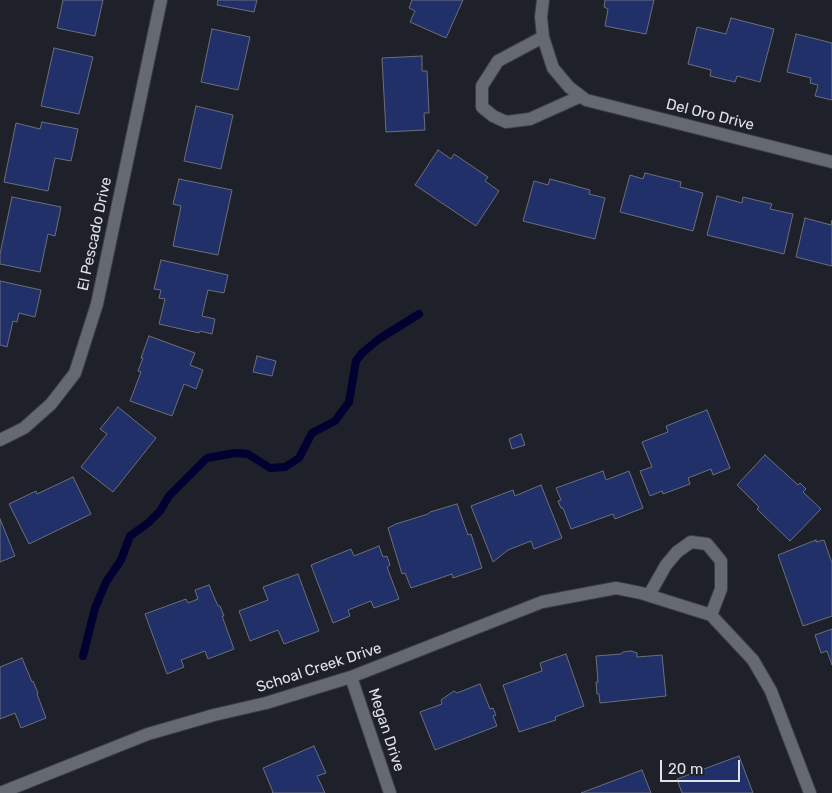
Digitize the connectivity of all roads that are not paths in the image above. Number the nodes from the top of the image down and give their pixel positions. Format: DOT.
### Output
graph roads {
  1 [pos="161,0"];
  2 [pos="543,0"];
  3 [pos="543,37"];
  4 [pos="581,96"];
  5 [pos="832,162"];
  6 [pos="0,440"];
  7 [pos="649,595"];
  8 [pos="711,615"];
  9 [pos="351,677"];
  10 [pos="0,793"];
  11 [pos="390,793"];
  12 [pos="810,793"];
  1 -- 6 [label="street, El Pescado Drive"];
  2 -- 3 [label="street, Del Oro Drive"];
  3 -- 4 [label="street, Del Oro Drive"];
  3 -- 4 [label="street"];
  4 -- 5 [label="street, Del Oro Drive"];
  7 -- 8 [label="street, Schoal Creek Drive"];
  7 -- 8 [label="street"];
  7 -- 9 [label="street, Schoal Creek Drive"];
  8 -- 12 [label="street, Schoal Creek Drive"];
  9 -- 10 [label="street, Schoal Creek Drive"];
  9 -- 11 [label="street, Megan Drive"];
}
